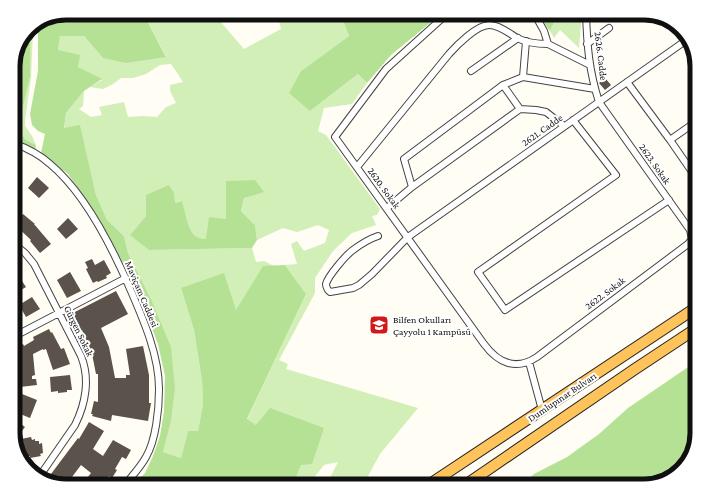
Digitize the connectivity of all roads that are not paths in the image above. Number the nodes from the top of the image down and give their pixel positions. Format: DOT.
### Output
graph roads {
  1 [pos="440,20"];
  2 [pos="538,20"];
  3 [pos="586,20"];
  4 [pos="609,28"];
  5 [pos="518,38"];
  6 [pos="526,41"];
  7 [pos="683,42"];
  8 [pos="548,44"];
  9 [pos="587,44"];
  10 [pos="590,65"];
  11 [pos="471,72"];
  12 [pos="523,77"];
  13 [pos="627,82"];
  14 [pos="503,85"];
  15 [pos="595,89"];
  16 [pos="599,102"];
  17 [pos="520,109"];
  18 [pos="573,120"];
  19 [pos="564,126"];
  20 [pos="690,126"];
  21 [pos="670,140"];
  22 [pos="20,146"];
  23 [pos="357,167"];
  24 [pos="690,169"];
  25 [pos="412,187"];
  26 [pos="669,200"];
  27 [pos="387,208"];
  28 [pos="690,230"];
  29 [pos="378,236"];
  30 [pos="408,237"];
  31 [pos="690,242"];
  32 [pos="20,249"];
  33 [pos="126,278"];
  34 [pos="690,312"];
  35 [pos="59,314"];
  36 [pos="690,333"];
  37 [pos="20,334"];
  38 [pos="529,362"];
  39 [pos="542,410"];
  40 [pos="42,472"];
  41 [pos="130,479"];
  42 [pos="438,479"];
  43 [pos="474,479"];
  1 -- 23 [label="street, 2620. Sokak"];
  2 -- 8 [label="street"];
  3 -- 9 [label="street, 2626. Cadde"];
  4 -- 9 [label="street"];
  5 -- 6 [label="street"];
  5 -- 11 [label="street"];
  5 -- 23 [label="street"];
  6 -- 8 [label="street"];
  6 -- 12 [label="street"];
  7 -- 13 [label="street, 2621. Cadde"];
  8 -- 10 [label="street"];
  9 -- 10 [label="street, 2626. Cadde"];
  10 -- 15 [label="street, 2626. Cadde"];
  12 -- 14 [label="street"];
  12 -- 15 [label="street"];
  13 -- 16 [label="street, 2621. Cadde"];
  13 -- 21 [label="street"];
  14 -- 17 [label="street"];
  14 -- 25 [label="street"];
  15 -- 16 [label="street, 2626. Cadde"];
  16 -- 18 [label="street, 2621. Cadde"];
  16 -- 26 [label="street, 2623. Sokak"];
  17 -- 19 [label="street"];
  17 -- 25 [label="street"];
  18 -- 19 [label="street, 2621. Cadde"];
  18 -- 26 [label="street"];
  19 -- 30 [label="street, 2621. Cadde"];
  20 -- 21 [label="street"];
  21 -- 24 [label="street"];
  22 -- 33 [label="street, Maviçam Caddesi"];
  23 -- 27 [label="street, 2620. Sokak"];
  25 -- 27 [label="street"];
  26 -- 28 [label="street, 2623. Sokak"];
  27 -- 30 [label="street, 2620. Sokak"];
  29 -- 30 [label="street, 2621. Cadde"];
  30 -- 38 [label="street, 2620. Sokak"];
  31 -- 38 [label="street, 2622. Sokak"];
  32 -- 35 [label="street, Gürgen Sokak"];
  33 -- 35 [label="street"];
  33 -- 41 [label="street, Maviçam Caddesi"];
  34 -- 39 [label="highway, Dumlupınar Bulvarı"];
  35 -- 37 [label="street"];
  35 -- 40 [label="street, Gürgen Sokak"];
  36 -- 43 [label="highway, Dumlupınar Bulvarı"];
  38 -- 39 [label="street"];
  39 -- 42 [label="highway, Dumlupınar Bulvarı"];
}
